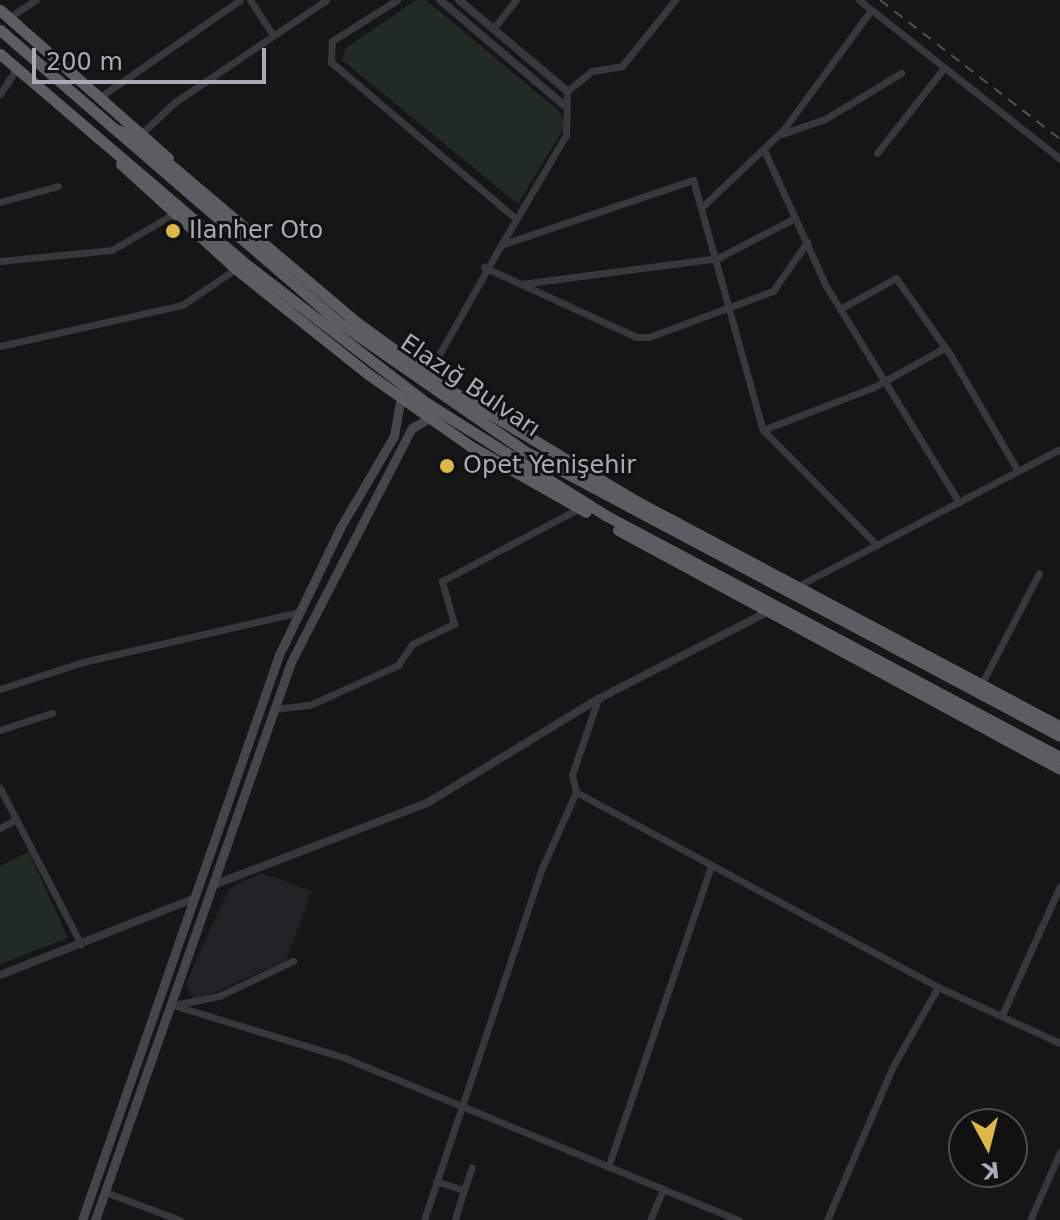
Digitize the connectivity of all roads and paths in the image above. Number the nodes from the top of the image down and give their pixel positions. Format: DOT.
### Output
graph roads {
  1 [pos="36,0"];
  2 [pos="240,0"];
  3 [pos="250,0"];
  4 [pos="326,0"];
  5 [pos="397,0"];
  6 [pos="440,0"];
  7 [pos="459,0"];
  8 [pos="516,0"];
  9 [pos="675,0"];
  10 [pos="859,0"];
  11 [pos="871,10"];
  12 [pos="4,14"];
  13 [pos="493,29"];
  14 [pos="0,30"];
  15 [pos="273,35"];
  16 [pos="0,54"];
  17 [pos="17,68"];
  18 [pos="943,69"];
  19 [pos="901,73"];
  20 [pos="567,91"];
  21 [pos="0,94"];
  22 [pos="100,97"];
  23 [pos="564,105"];
  24 [pos="105,124"];
  25 [pos="143,132"];
  26 [pos="777,136"];
  27 [pos="100,139"];
  28 [pos="764,150"];
  29 [pos="877,153"];
  30 [pos="1060,159"];
  31 [pos="175,169"];
  32 [pos="58,186"];
  33 [pos="0,202"];
  34 [pos="703,206"];
  35 [pos="173,214"];
  36 [pos="515,218"];
  37 [pos="795,218"];
  38 [pos="807,242"];
  39 [pos="501,245"];
  40 [pos="718,258"];
  41 [pos="0,261"];
  42 [pos="484,267"];
  43 [pos="236,269"];
  44 [pos="520,284"];
  45 [pos="727,309"];
  46 [pos="840,309"];
  47 [pos="0,346"];
  48 [pos="944,348"];
  49 [pos="428,374"];
  50 [pos="885,381"];
  51 [pos="401,398"];
  52 [pos="429,418"];
  53 [pos="763,430"];
  54 [pos="1060,449"];
  55 [pos="1018,471"];
  56 [pos="959,502"];
  57 [pos="580,508"];
  58 [pos="877,545"];
  59 [pos="1039,573"];
  60 [pos="795,588"];
  61 [pos="747,603"];
  62 [pos="296,613"];
  63 [pos="765,613"];
  64 [pos="748,616"];
  65 [pos="981,685"];
  66 [pos="0,689"];
  67 [pos="598,699"];
  68 [pos="275,709"];
  69 [pos="52,713"];
  70 [pos="1060,726"];
  71 [pos="0,730"];
  72 [pos="1060,736"];
  73 [pos="1060,757"];
  74 [pos="1060,769"];
  75 [pos="0,788"];
  76 [pos="576,792"];
  77 [pos="16,819"];
  78 [pos="0,828"];
  79 [pos="711,867"];
  80 [pos="216,884"];
  81 [pos="1060,886"];
  82 [pos="195,898"];
  83 [pos="81,944"];
  84 [pos="293,961"];
  85 [pos="0,975"];
  86 [pos="938,987"];
  87 [pos="173,1005"];
  88 [pos="1002,1015"];
  89 [pos="1060,1043"];
  90 [pos="459,1107"];
  91 [pos="1060,1152"];
  92 [pos="472,1167"];
  93 [pos="608,1167"];
  94 [pos="436,1181"];
  95 [pos="663,1189"];
  96 [pos="464,1190"];
  97 [pos="105,1192"];
  98 [pos="455,1219"];
  99 [pos="82,1220"];
  100 [pos="95,1220"];
  101 [pos="180,1220"];
  102 [pos="424,1220"];
  103 [pos="650,1220"];
  104 [pos="739,1220"];
  105 [pos="827,1220"];
  106 [pos="1030,1220"];
  1 -- 12 [label="street"];
  2 -- 22 [label="street"];
  3 -- 15 [label="street"];
  4 -- 15 [label="street"];
  5 -- 36 [label="street"];
  6 -- 23 [label="street"];
  7 -- 13 [label="street"];
  8 -- 13 [label="street"];
  9 -- 20 [label="street"];
  10 -- 11 [label="street"];
  11 -- 18 [label="street"];
  11 -- 26 [label="street"];
  12 -- 22 [label="highway"];
  13 -- 20 [label="street"];
  14 -- 24 [label="highway, Elazığ Bulvarı"];
  15 -- 25 [label="street"];
  16 -- 17 [label="highway, Elazığ Bulvarı"];
  17 -- 21 [label="street"];
  17 -- 27 [label="highway, Elazığ Bulvarı"];
  18 -- 29 [label="street"];
  18 -- 30 [label="street"];
  19 -- 26 [label="street"];
  20 -- 23 [label="street"];
  22 -- 25 [label="highway"];
  23 -- 36 [label="street"];
  24 -- 31 [label="highway"];
  24 -- 72 [label="highway, Elazığ Bulvarı"];
  25 -- 31 [label="highway"];
  26 -- 28 [label="street"];
  27 -- 35 [label="highway"];
  27 -- 73 [label="highway, Elazığ Bulvarı"];
  28 -- 34 [label="street"];
  28 -- 37 [label="street"];
  31 -- 49 [label="highway"];
  32 -- 33 [label="street"];
  34 -- 39 [label="street"];
  34 -- 40 [label="street"];
  35 -- 41 [label="street"];
  35 -- 43 [label="highway"];
  36 -- 39 [label="street"];
  37 -- 38 [label="street"];
  37 -- 40 [label="street"];
  38 -- 45 [label="street"];
  38 -- 46 [label="street"];
  39 -- 42 [label="street"];
  40 -- 44 [label="street"];
  40 -- 45 [label="street"];
  42 -- 44 [label="street"];
  42 -- 49 [label="street"];
  43 -- 47 [label="street"];
  43 -- 51 [label="highway"];
  44 -- 45 [label="street"];
  45 -- 53 [label="street"];
  46 -- 48 [label="street"];
  46 -- 50 [label="street"];
  48 -- 50 [label="street"];
  48 -- 55 [label="street"];
  49 -- 60 [label="highway"];
  50 -- 53 [label="street"];
  50 -- 56 [label="street"];
  51 -- 52 [label="highway"];
  51 -- 62 [label="main road"];
  52 -- 57 [label="highway"];
  52 -- 68 [label="main road"];
  53 -- 58 [label="street"];
  54 -- 55 [label="street"];
  55 -- 56 [label="street"];
  56 -- 58 [label="street"];
  57 -- 61 [label="highway"];
  57 -- 68 [label="street"];
  58 -- 60 [label="street"];
  59 -- 65 [label="street"];
  60 -- 65 [label="highway"];
  61 -- 63 [label="highway"];
  61 -- 64 [label="street"];
  62 -- 66 [label="street"];
  62 -- 82 [label="main road"];
  63 -- 64 [label="street"];
  63 -- 74 [label="highway"];
  64 -- 67 [label="street"];
  65 -- 70 [label="highway"];
  67 -- 76 [label="street"];
  67 -- 80 [label="street"];
  68 -- 80 [label="main road"];
  69 -- 71 [label="street"];
  75 -- 77 [label="street"];
  76 -- 79 [label="street"];
  76 -- 90 [label="street"];
  77 -- 78 [label="street"];
  77 -- 83 [label="street"];
  79 -- 86 [label="street"];
  79 -- 93 [label="street"];
  80 -- 87 [label="main road"];
  81 -- 88 [label="street"];
  82 -- 83 [label="street"];
  82 -- 99 [label="main road"];
  83 -- 85 [label="street"];
  84 -- 87 [label="street"];
  86 -- 88 [label="street"];
  86 -- 105 [label="street"];
  87 -- 90 [label="street"];
  87 -- 97 [label="main road"];
  88 -- 89 [label="street"];
  90 -- 93 [label="street"];
  90 -- 94 [label="street"];
  91 -- 106 [label="street"];
  92 -- 96 [label="street"];
  93 -- 95 [label="street"];
  94 -- 96 [label="street"];
  94 -- 102 [label="street"];
  95 -- 103 [label="street"];
  95 -- 104 [label="street"];
  96 -- 98 [label="street"];
  97 -- 100 [label="main road"];
  97 -- 101 [label="street"];
}
